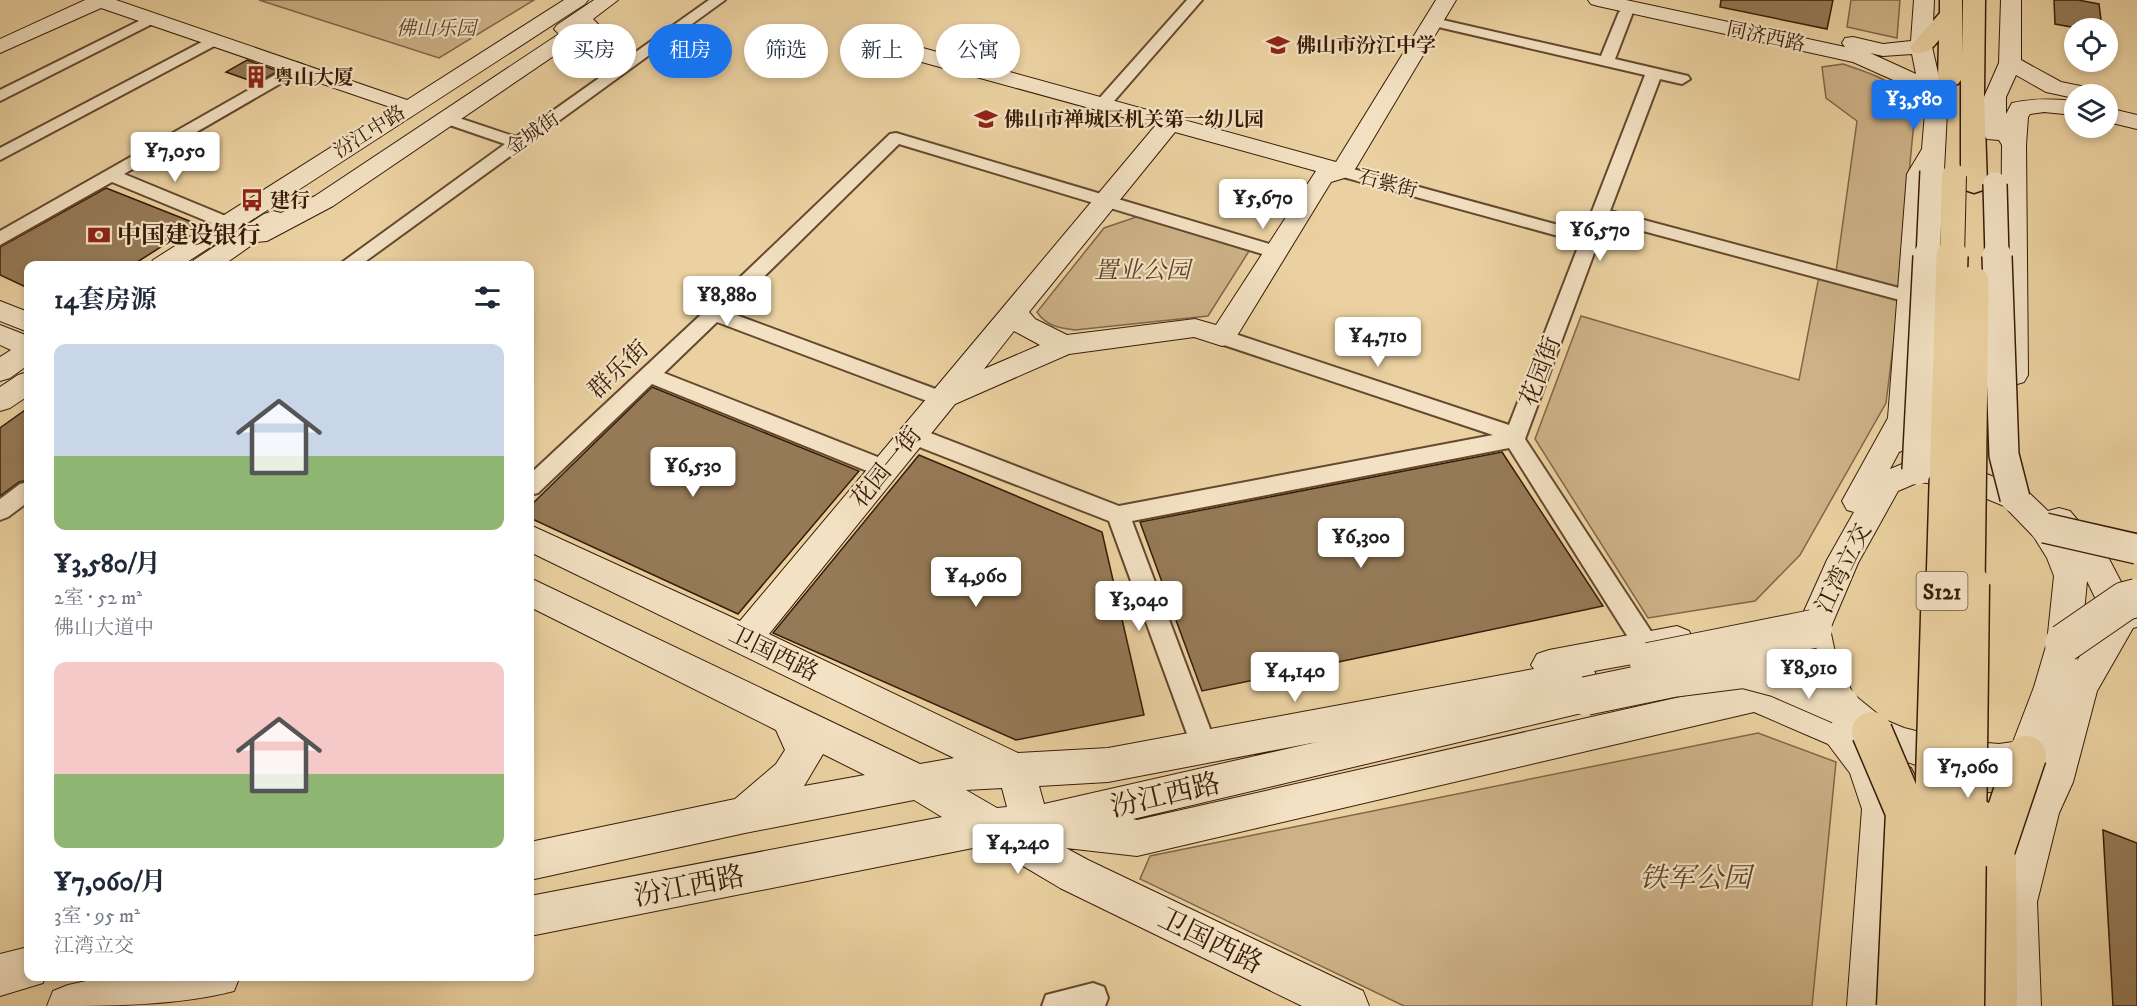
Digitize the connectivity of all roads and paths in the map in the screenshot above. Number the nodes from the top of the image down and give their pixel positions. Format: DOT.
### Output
graph roads {
  1 [pos="560,0"];
  2 [pos="578,0"];
  3 [pos="608,0"];
  4 [pos="624,0"];
  5 [pos="718,0"];
  6 [pos="1195,0"];
  7 [pos="1446,0"];
  8 [pos="1650,0"];
  9 [pos="1924,0"];
  10 [pos="1974,0"];
  11 [pos="2011,0"];
  12 [pos="89,1"];
  13 [pos="1590,1"];
  14 [pos="1673,2"];
  15 [pos="1951,7"];
  16 [pos="1626,12"];
  17 [pos="151,19"];
  18 [pos="1434,22"];
  19 [pos="215,40"];
  20 [pos="0,41"];
  21 [pos="0,47"];
  22 [pos="1921,47"];
  23 [pos="1863,51"];
  24 [pos="1973,52"];
  25 [pos="924,56"];
  26 [pos="1606,62"];
  27 [pos="2010,63"];
  28 [pos="296,68"];
  29 [pos="1653,73"];
  30 [pos="1682,79"];
  31 [pos="1930,88"];
  32 [pos="2064,89"];
  33 [pos="0,96"];
  34 [pos="2118,101"];
  35 [pos="397,102"];
  36 [pos="1102,105"];
  37 [pos="2137,105"];
  38 [pos="1995,106"];
  39 [pos="2064,107"];
  40 [pos="2118,117"];
  41 [pos="447,119"];
  42 [pos="2137,122"];
  43 [pos="1170,123"];
  44 [pos="518,143"];
  45 [pos="2014,145"];
  46 [pos="0,155"];
  47 [pos="1342,171"];
  48 [pos="1958,173"];
  49 [pos="111,175"];
  50 [pos="269,196"];
  51 [pos="1106,201"];
  52 [pos="1599,214"];
  53 [pos="227,223"];
  54 [pos="0,239"];
  55 [pos="1589,239"];
  56 [pos="1276,252"];
  57 [pos="212,260"];
  58 [pos="170,261"];
  59 [pos="353,261"];
  60 [pos="1911,297"];
  61 [pos="0,310"];
  62 [pos="1015,313"];
  63 [pos="714,314"];
  64 [pos="24,321"];
  65 [pos="0,334"];
  66 [pos="1222,337"];
  67 [pos="24,345"];
  68 [pos="1064,345"];
  69 [pos="985,348"];
  70 [pos="24,355"];
  71 [pos="1015,367"];
  72 [pos="0,371"];
  73 [pos="650,375"];
  74 [pos="24,385"];
  75 [pos="942,399"];
  76 [pos="0,401"];
  77 [pos="1904,430"];
  78 [pos="912,435"];
  79 [pos="1514,439"];
  80 [pos="885,469"];
  81 [pos="1917,470"];
  82 [pos="2013,470"];
  83 [pos="534,483"];
  84 [pos="24,493"];
  85 [pos="0,511"];
  86 [pos="1118,515"];
  87 [pos="2050,521"];
  88 [pos="534,540"];
  89 [pos="2137,540"];
  90 [pos="2137,549"];
  91 [pos="534,594"];
  92 [pos="2133,615"];
  93 [pos="1801,624"];
  94 [pos="745,639"];
  95 [pos="2064,643"];
  96 [pos="1647,646"];
  97 [pos="1583,686"];
  98 [pos="790,720"];
  99 [pos="1444,729"];
  100 [pos="1854,734"];
  101 [pos="1192,743"];
  102 [pos="1363,748"];
  103 [pos="975,751"];
  104 [pos="2026,756"];
  105 [pos="1016,770"];
  106 [pos="1417,773"];
  107 [pos="918,783"];
  108 [pos="2040,812"];
  109 [pos="745,815"];
  110 [pos="1893,816"];
  111 [pos="1031,825"];
  112 [pos="990,826"];
  113 [pos="2011,859"];
  114 [pos="534,860"];
  115 [pos="1074,874"];
  116 [pos="534,915"];
  117 [pos="24,969"];
  118 [pos="0,975"];
  119 [pos="194,981"];
  120 [pos="1093,998"];
  121 [pos="68,1006"];
  122 [pos="1057,1006"];
  123 [pos="1348,1006"];
  124 [pos="1868,1006"];
  125 [pos="1896,1006"];
  126 [pos="1929,1006"];
  127 [pos="1964,1006"];
  128 [pos="1995,1006"];
  129 [pos="2020,1006"];
  1 -- 35 [label="main road"];
  2 -- 50 [label="main road, 汾江中路"];
  3 -- 57 [label="main road, 汾江中路"];
  4 -- 41 [label="main road"];
  5 -- 44 [label="street, 金城街"];
  6 -- 36 [label="street"];
  7 -- 18 [label="main road"];
  8 -- 14 [label="main road, 同济西路"];
  9 -- 22 [label="main road"];
  10 -- 24 [label="highway, S121"];
  11 -- 27 [label="main road"];
  12 -- 17 [label="main road"];
  12 -- 20 [label="main road"];
  12 -- 21 [label="main road"];
  13 -- 16 [label="main road"];
  13 -- 23 [label="main road, 同济西路"];
  14 -- 23 [label="main road, 同济西路"];
  14 -- 23 [label="main road"];
  15 -- 22 [label="highway"];
  15 -- 48 [label="highway, S121"];
  16 -- 23 [label="main road"];
  16 -- 26 [label="street"];
  17 -- 19 [label="main road"];
  17 -- 33 [label="street"];
  18 -- 26 [label="street"];
  18 -- 47 [label="main road"];
  19 -- 28 [label="main road"];
  19 -- 46 [label="street"];
  22 -- 23 [label="main road, 同济西路"];
  22 -- 31 [label="main road"];
  23 -- 31 [label="main road, 同济西路"];
  24 -- 38 [label="highway"];
  24 -- 48 [label="highway, S121"];
  25 -- 36 [label="main road, 石紫街"];
  26 -- 29 [label="street"];
  27 -- 32 [label="main road"];
  27 -- 38 [label="main road"];
  28 -- 35 [label="main road"];
  28 -- 49 [label="street"];
  29 -- 30 [label="street"];
  29 -- 52 [label="street, 花园街"];
  31 -- 48 [label="main road"];
  34 -- 37 [label="main road"];
  35 -- 50 [label="main road"];
  36 -- 43 [label="main road, 石紫街"];
  38 -- 45 [label="main road"];
  38 -- 48 [label="main road"];
  39 -- 45 [label="main road"];
  40 -- 42 [label="main road"];
  41 -- 44 [label="street"];
  41 -- 57 [label="main road"];
  43 -- 47 [label="main road, 石紫街"];
  43 -- 51 [label="main road"];
  44 -- 59 [label="street, 金城街"];
  45 -- 82 [label="main road"];
  47 -- 55 [label="street, 石紫街"];
  47 -- 56 [label="main road"];
  48 -- 60 [label="main road"];
  48 -- 77 [label="main road, bridge"];
  48 -- 82 [label="main road, bridge"];
  48 -- 126 [label="highway, S121, bridge"];
  48 -- 127 [label="highway, S121, bridge"];
  49 -- 53 [label="street"];
  49 -- 54 [label="street"];
  50 -- 53 [label="main road, 汾江中路"];
  51 -- 56 [label="street"];
  51 -- 62 [label="main road"];
  51 -- 63 [label="street, 群乐街"];
  52 -- 55 [label="street, 花园街"];
  52 -- 60 [label="street"];
  53 -- 58 [label="main road, 汾江中路"];
  55 -- 79 [label="street, 花园街"];
  56 -- 66 [label="main road"];
  60 -- 77 [label="main road"];
  61 -- 64 [label="main road"];
  62 -- 68 [label="main road"];
  62 -- 69 [label="main road"];
  63 -- 73 [label="street, 群乐街"];
  63 -- 75 [label="street"];
  65 -- 67 [label="main road"];
  66 -- 68 [label="main road, 花园一街"];
  66 -- 79 [label="street"];
  68 -- 71 [label="main road, 花园一街"];
  69 -- 71 [label="main road"];
  69 -- 75 [label="main road"];
  70 -- 72 [label="main road"];
  71 -- 75 [label="main road, 花园一街"];
  73 -- 80 [label="street"];
  73 -- 83 [label="street, 群乐街"];
  74 -- 76 [label="main road"];
  75 -- 78 [label="main road, 花园一街"];
  77 -- 81 [label="main road, bridge"];
  77 -- 82 [label="main road"];
  77 -- 93 [label="main road"];
  78 -- 80 [label="main road, 花园一街"];
  78 -- 86 [label="street"];
  79 -- 86 [label="street"];
  79 -- 96 [label="street"];
  80 -- 94 [label="main road, 花园一街"];
  81 -- 82 [label="main road, bridge"];
  81 -- 93 [label="main road, 江湾立交"];
  82 -- 87 [label="main road"];
  84 -- 85 [label="street"];
  86 -- 101 [label="street"];
  87 -- 89 [label="main road"];
  87 -- 90 [label="main road, bridge"];
  87 -- 92 [label="main road"];
  87 -- 95 [label="main road"];
  88 -- 94 [label="main road, 卫国西路"];
  91 -- 98 [label="main road"];
  92 -- 95 [label="main road, bridge"];
  92 -- 108 [label="main road"];
  93 -- 96 [label="main road"];
  93 -- 97 [label="main road, bridge"];
  93 -- 100 [label="main road, 江湾立交"];
  94 -- 103 [label="main road, 卫国西路"];
  95 -- 104 [label="main road"];
  96 -- 101 [label="main road"];
  97 -- 99 [label="main road, 汾江西路"];
  97 -- 100 [label="main road, bridge"];
  97 -- 101 [label="main road, 汾江西路"];
  98 -- 107 [label="main road"];
  98 -- 109 [label="main road"];
  99 -- 102 [label="main road, 汾江西路"];
  99 -- 106 [label="main road"];
  100 -- 104 [label="main road, bridge"];
  100 -- 106 [label="main road"];
  100 -- 108 [label="main road"];
  100 -- 110 [label="main road, 江湾立交"];
  101 -- 103 [label="main road"];
  101 -- 105 [label="main road, 汾江西路"];
  102 -- 106 [label="main road"];
  102 -- 111 [label="main road, 汾江西路"];
  103 -- 105 [label="main road, 卫国西路"];
  104 -- 113 [label="highway, bridge"];
  105 -- 107 [label="main road, 汾江西路"];
  105 -- 111 [label="main road"];
  106 -- 111 [label="main road"];
  107 -- 109 [label="main road, 汾江西路"];
  107 -- 112 [label="main road"];
  108 -- 113 [label="main road"];
  109 -- 114 [label="main road, 汾江西路"];
  110 -- 113 [label="highway, bridge"];
  110 -- 124 [label="main road, 江湾立交"];
  110 -- 125 [label="highway, bridge"];
  111 -- 112 [label="main road, 汾江西路"];
  111 -- 115 [label="main road"];
  112 -- 115 [label="main road, 卫国西路"];
  112 -- 116 [label="main road, 汾江西路"];
  113 -- 128 [label="highway"];
  113 -- 129 [label="main road"];
  115 -- 123 [label="main road, 卫国西路"];
  117 -- 118 [label="main road"];
  119 -- 121 [label="main road"];
  120 -- 122 [label="street"];
}
